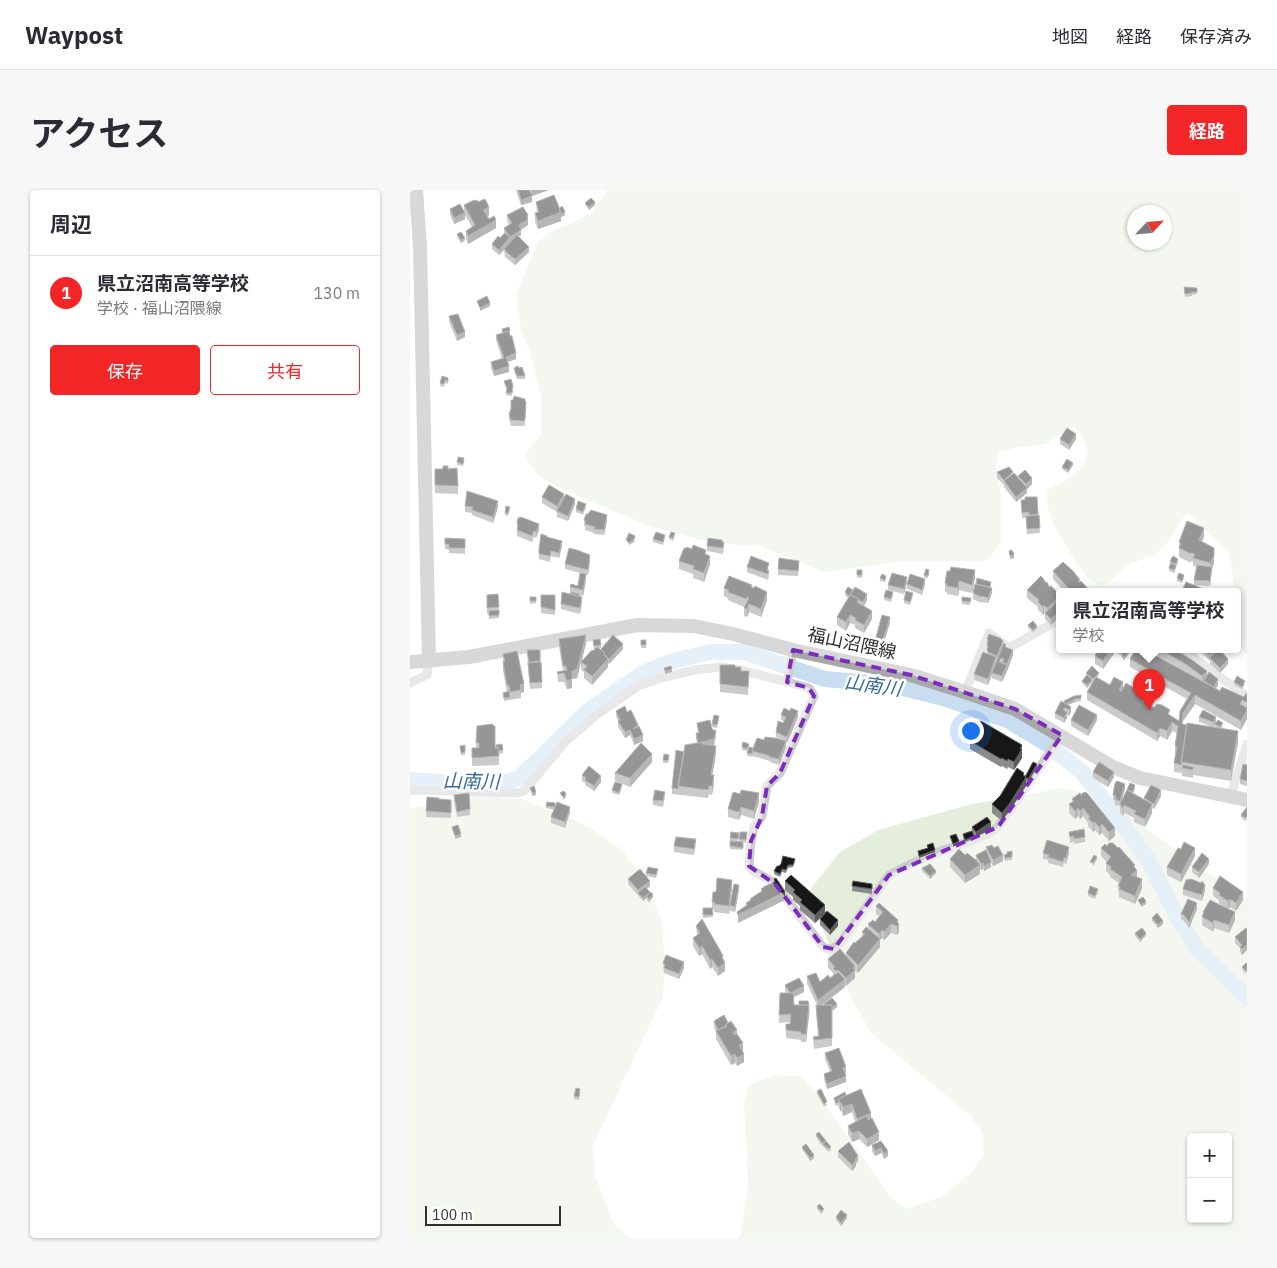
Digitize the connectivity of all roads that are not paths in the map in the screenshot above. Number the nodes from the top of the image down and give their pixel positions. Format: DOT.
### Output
graph roads {
  1 [pos="416,190"];
  2 [pos="1056,621"];
  3 [pos="1188,653"];
  4 [pos="792,656"];
  5 [pos="430,661"];
  6 [pos="410,662"];
  7 [pos="787,681"];
  8 [pos="410,683"];
  9 [pos="965,692"];
  10 [pos="1247,696"];
  11 [pos="1060,738"];
  12 [pos="1247,744"];
  13 [pos="410,790"];
  14 [pos="1231,795"];
  15 [pos="1247,800"];
  1 -- 5 [label="main road"];
  2 -- 9 [label="street"];
  3 -- 10 [label="street"];
  4 -- 5 [label="main road, 福山沼隈線"];
  4 -- 7 [label="street"];
  4 -- 9 [label="main road, 福山沼隈線"];
  5 -- 6 [label="main road, 福山沼隈線"];
  5 -- 8 [label="street"];
  7 -- 11 [label="street"];
  7 -- 13 [label="street"];
  9 -- 11 [label="main road, 福山沼隈線"];
  11 -- 14 [label="main road, 福山沼隈線"];
  12 -- 14 [label="street"];
  14 -- 15 [label="main road, 福山沼隈線"];
}
